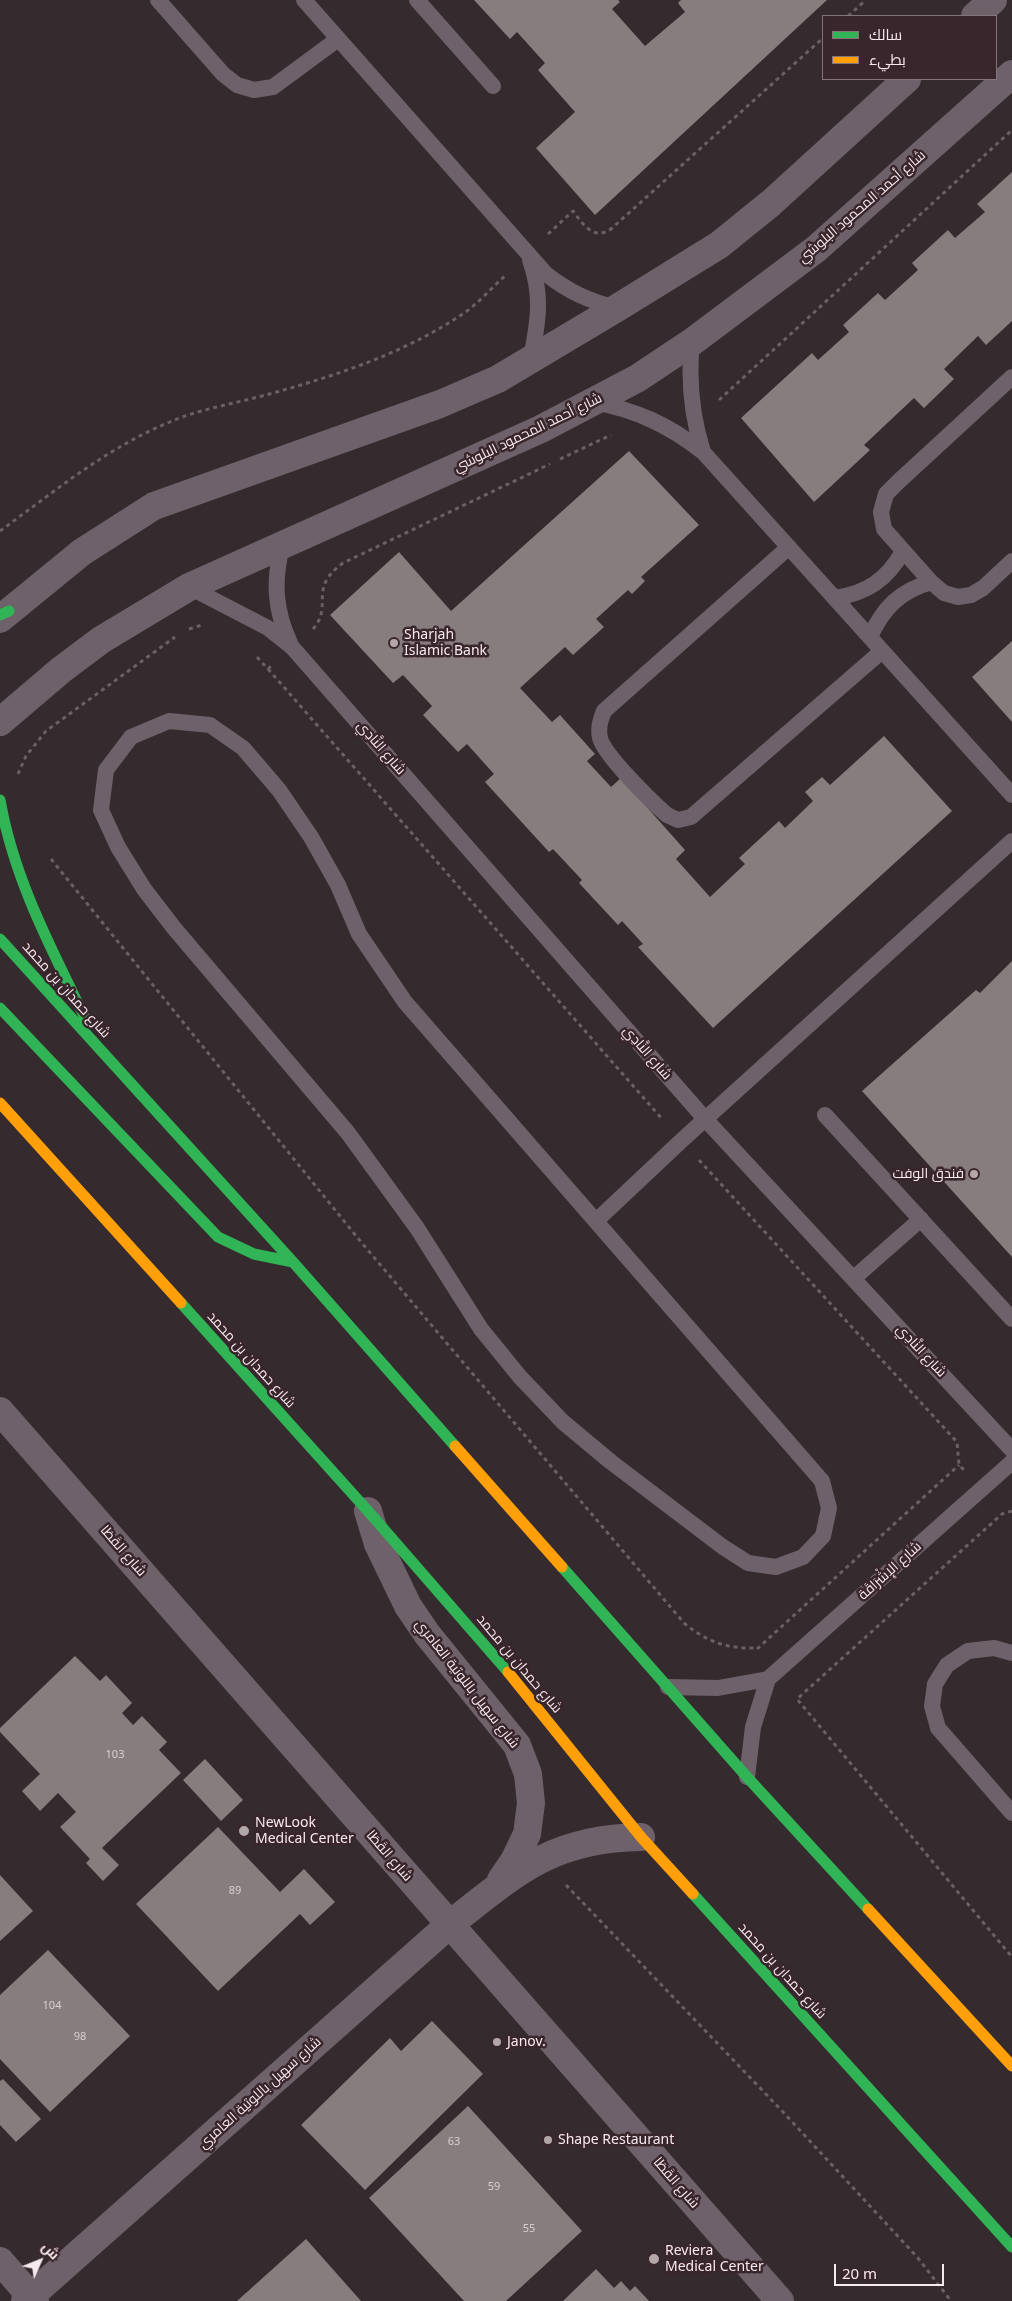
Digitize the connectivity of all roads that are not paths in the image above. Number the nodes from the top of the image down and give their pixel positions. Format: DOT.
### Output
graph roads {
  1 [pos="158,0"];
  2 [pos="304,0"];
  3 [pos="417,0"];
  4 [pos="993,0"];
  5 [pos="976,15"];
  6 [pos="338,39"];
  7 [pos="1012,74"];
  8 [pos="906,80"];
  9 [pos="493,86"];
  10 [pos="528,254"];
  11 [pos="617,308"];
  12 [pos="692,342"];
  13 [pos="531,359"];
  14 [pos="1012,377"];
  15 [pos="593,402"];
  16 [pos="703,452"];
  17 [pos="282,546"];
  18 [pos="789,547"];
  19 [pos="903,551"];
  20 [pos="1012,561"];
  21 [pos="931,582"];
  22 [pos="189,587"];
  23 [pos="835,598"];
  24 [pos="3,615"];
  25 [pos="870,637"];
  26 [pos="292,647"];
  27 [pos="882,651"];
  28 [pos="0,722"];
  29 [pos="1012,795"];
  30 [pos="0,800"];
  31 [pos="1012,841"];
  32 [pos="0,939"];
  33 [pos="0,1008"];
  34 [pos="99,1049"];
  35 [pos="0,1103"];
  36 [pos="825,1115"];
  37 [pos="706,1120"];
  38 [pos="921,1219"];
  39 [pos="596,1221"];
  40 [pos="293,1262"];
  41 [pos="854,1278"];
  42 [pos="1012,1319"];
  43 [pos="0,1411"];
  44 [pos="1012,1450"];
  45 [pos="1012,1462"];
  46 [pos="368,1511"];
  47 [pos="1012,1653"];
  48 [pos="768,1679"];
  49 [pos="668,1687"];
  50 [pos="747,1777"];
  51 [pos="1012,1813"];
  52 [pos="640,1837"];
  53 [pos="496,1887"];
  54 [pos="448,1925"];
  55 [pos="1012,2066"];
  56 [pos="1012,2248"];
  57 [pos="0,2261"];
  58 [pos="30,2299"];
  59 [pos="780,2301"];
  1 -- 6 [label="lane"];
  2 -- 6 [label="lane"];
  3 -- 9 [label="lane"];
  4 -- 5 [label="street"];
  6 -- 10 [label="lane"];
  7 -- 12 [label="street, شارع أحمد المحمود البلوشي"];
  8 -- 11 [label="street"];
  10 -- 11 [label="lane"];
  10 -- 13 [label="lane"];
  11 -- 13 [label="street"];
  12 -- 15 [label="street, شارع أحمد المحمود البلوشي"];
  12 -- 16 [label="lane"];
  13 -- 24 [label="street"];
  14 -- 19 [label="lane"];
  15 -- 16 [label="lane"];
  15 -- 17 [label="street, شارع أحمد المحمود البلوشي"];
  16 -- 18 [label="lane"];
  17 -- 22 [label="street, شارع أحمد المحمود البلوشي"];
  17 -- 26 [label="lane, شارع النَّادِي"];
  18 -- 23 [label="lane"];
  18 -- 27 [label="lane"];
  19 -- 21 [label="lane"];
  19 -- 23 [label="lane"];
  20 -- 21 [label="lane"];
  21 -- 25 [label="lane"];
  22 -- 26 [label="lane, شارع النَّادِي"];
  22 -- 28 [label="street, شارع أحمد المحمود البلوشي"];
  23 -- 25 [label="lane"];
  25 -- 27 [label="lane"];
  26 -- 37 [label="lane, شارع النَّادِي"];
  27 -- 29 [label="lane"];
  30 -- 34 [label="main road"];
  31 -- 37 [label="lane"];
  32 -- 34 [label="main road, شارع حمدان بن محمد"];
  33 -- 40 [label="main road"];
  34 -- 40 [label="main road, شارع حمدان بن محمد"];
  35 -- 46 [label="main road, شارع حمدان بن محمد"];
  36 -- 38 [label="lane"];
  37 -- 39 [label="lane"];
  37 -- 41 [label="lane, شارع النَّادِي"];
  38 -- 41 [label="lane"];
  38 -- 42 [label="lane"];
  39 -- 39 [label="lane"];
  40 -- 49 [label="main road, شارع حمدان بن محمد"];
  41 -- 44 [label="lane, شارع النَّادِي"];
  43 -- 54 [label="street, شارع القَطَا"];
  45 -- 48 [label="lane, شارع الإِشْرَاقَة"];
  46 -- 52 [label="main road, شارع حمدان بن محمد"];
  46 -- 53 [label="street, شارع سهيل باللوتية العامري"];
  47 -- 51 [label="lane"];
  48 -- 49 [label="lane"];
  48 -- 50 [label="lane"];
  49 -- 50 [label="main road, شارع حمدان بن محمد"];
  50 -- 55 [label="main road, شارع حمدان بن محمد"];
  52 -- 53 [label="street, شارع سهيل باللوتية العامري"];
  52 -- 56 [label="main road, شارع حمدان بن محمد"];
  53 -- 54 [label="street, شارع سهيل باللوتية العامري"];
  54 -- 58 [label="street, شارع سهيل باللوتية العامري"];
  54 -- 59 [label="street, شارع القَطَا"];
  57 -- 58 [label="street"];
}
